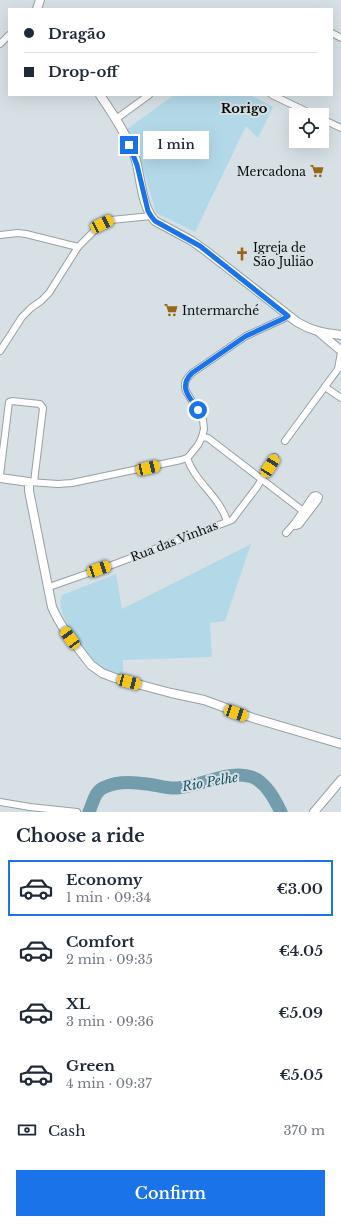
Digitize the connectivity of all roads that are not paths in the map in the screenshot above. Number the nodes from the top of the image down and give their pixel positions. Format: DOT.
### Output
graph roads {
  1 [pos="8,36"];
  2 [pos="0,44"];
  3 [pos="101,96"];
  4 [pos="148,96"];
  5 [pos="274,96"];
  6 [pos="299,108"];
  7 [pos="116,119"];
  8 [pos="329,122"];
  9 [pos="341,128"];
  10 [pos="151,216"];
  11 [pos="0,235"];
  12 [pos="78,247"];
  13 [pos="288,316"];
  14 [pos="317,332"];
  15 [pos="341,336"];
  16 [pos="0,351"];
  17 [pos="340,351"];
  18 [pos="339,368"];
  19 [pos="324,387"];
  20 [pos="341,398"];
  21 [pos="202,437"];
  22 [pos="285,441"];
  23 [pos="275,457"];
  24 [pos="187,458"];
  25 [pos="0,476"];
  26 [pos="262,479"];
  27 [pos="31,482"];
  28 [pos="303,511"];
  29 [pos="227,521"];
  30 [pos="294,524"];
  31 [pos="286,533"];
  32 [pos="49,587"];
  33 [pos="341,744"];
  34 [pos="341,780"];
  35 [pos="0,802"];
  36 [pos="77,812"];
  37 [pos="314,812"];
  1 -- 2 [label="street"];
  3 -- 7 [label="street"];
  4 -- 7 [label="street"];
  5 -- 6 [label="street"];
  7 -- 10 [label="street"];
  8 -- 9 [label="street"];
  10 -- 12 [label="street"];
  10 -- 13 [label="street"];
  11 -- 12 [label="street"];
  12 -- 16 [label="street"];
  13 -- 14 [label="street"];
  13 -- 21 [label="street"];
  14 -- 15 [label="street"];
  14 -- 17 [label="street"];
  15 -- 17 [label="street"];
  17 -- 18 [label="street"];
  18 -- 19 [label="street"];
  19 -- 20 [label="street"];
  19 -- 22 [label="street"];
  21 -- 24 [label="street"];
  21 -- 26 [label="street"];
  23 -- 26 [label="street"];
  24 -- 27 [label="street"];
  24 -- 29 [label="street, Rua das Vinhas"];
  25 -- 27 [label="street"];
  25 -- 27 [label="street"];
  26 -- 28 [label="street"];
  26 -- 29 [label="street"];
  27 -- 32 [label="street"];
  28 -- 30 [label="street"];
  28 -- 30 [label="street"];
  29 -- 32 [label="street, Rua das Vinhas"];
  30 -- 31 [label="street"];
  32 -- 33 [label="street"];
  34 -- 37 [label="street"];
  35 -- 36 [label="street"];
}
